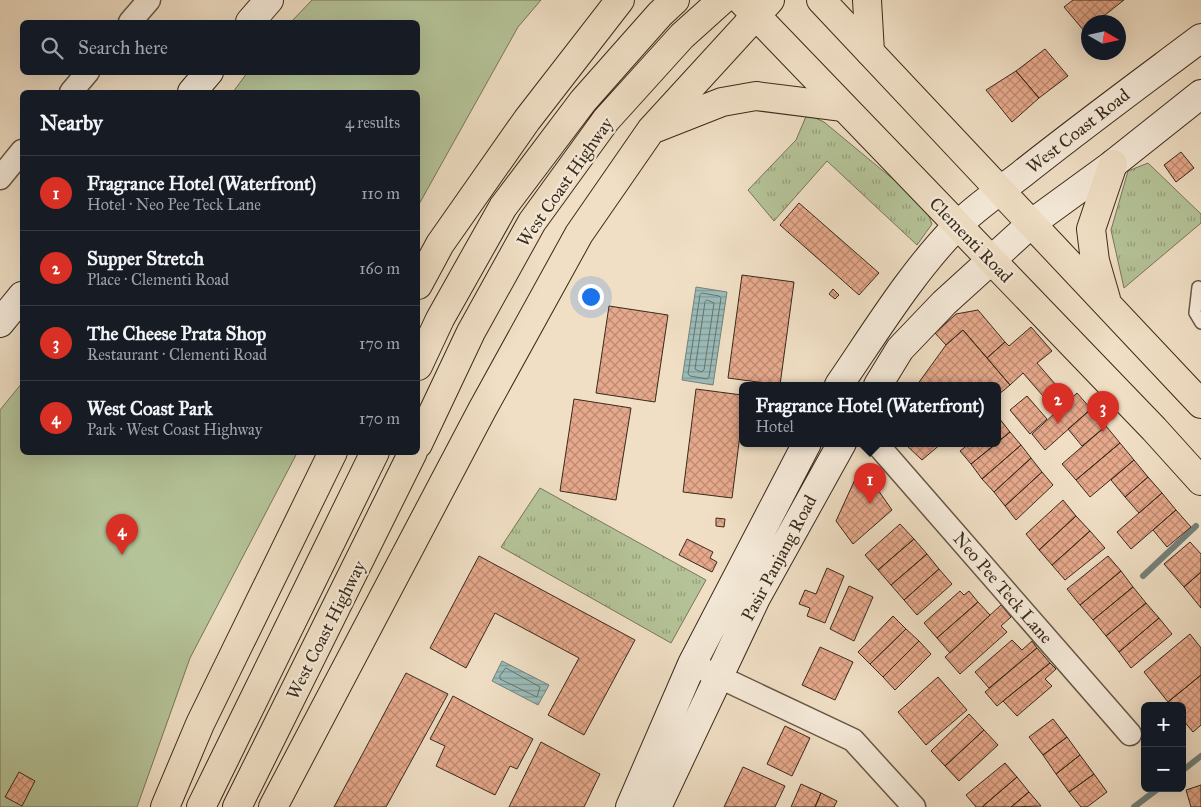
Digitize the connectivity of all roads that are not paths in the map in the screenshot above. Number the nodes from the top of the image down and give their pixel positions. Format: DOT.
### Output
graph roads {
  1 [pos="149,0"];
  2 [pos="269,0"];
  3 [pos="722,0"];
  4 [pos="821,0"];
  5 [pos="867,0"];
  6 [pos="755,5"];
  7 [pos="612,6"];
  8 [pos="668,7"];
  9 [pos="132,20"];
  10 [pos="252,20"];
  11 [pos="1201,38"];
  12 [pos="870,52"];
  13 [pos="86,75"];
  14 [pos="206,75"];
  15 [pos="74,90"];
  16 [pos="194,90"];
  17 [pos="1201,94"];
  18 [pos="843,107"];
  19 [pos="651,130"];
  20 [pos="20,153"];
  21 [pos="1113,164"];
  22 [pos="0,178"];
  23 [pos="1000,189"];
  24 [pos="1032,223"];
  25 [pos="957,226"];
  26 [pos="991,261"];
  27 [pos="420,281"];
  28 [pos="1198,287"];
  29 [pos="20,298"];
  30 [pos="1107,303"];
  31 [pos="0,323"];
  32 [pos="1201,323"];
  33 [pos="876,361"];
  34 [pos="420,362"];
  35 [pos="844,382"];
  36 [pos="1201,404"];
  37 [pos="420,440"];
  38 [pos="804,447"];
  39 [pos="840,447"];
  40 [pos="879,447"];
  41 [pos="332,455"];
  42 [pos="374,455"];
  43 [pos="412,455"];
  44 [pos="1201,480"];
  45 [pos="692,664"];
  46 [pos="719,676"];
  47 [pos="1130,734"];
  48 [pos="164,807"];
  49 [pos="201,807"];
  50 [pos="237,807"];
  51 [pos="273,807"];
  52 [pos="630,807"];
  53 [pos="657,807"];
  54 [pos="914,807"];
  1 -- 9 [label="street"];
  2 -- 10 [label="main road"];
  3 -- 37 [label="main road, West Coast Highway"];
  4 -- 12 [label="main road"];
  5 -- 12 [label="main road"];
  6 -- 18 [label="main road, Clementi Road"];
  6 -- 19 [label="main road"];
  7 -- 27 [label="main road"];
  8 -- 34 [label="main road, West Coast Highway"];
  11 -- 23 [label="main road, West Coast Road"];
  12 -- 23 [label="main road"];
  13 -- 15 [label="street"];
  14 -- 16 [label="main road"];
  17 -- 21 [label="main road"];
  18 -- 19 [label="main road"];
  18 -- 25 [label="main road, Clementi Road"];
  19 -- 51 [label="main road"];
  20 -- 22 [label="street"];
  21 -- 24 [label="main road"];
  21 -- 30 [label="main road"];
  23 -- 24 [label="main road"];
  23 -- 25 [label="main road, West Coast Road"];
  24 -- 26 [label="main road"];
  24 -- 30 [label="main road"];
  25 -- 26 [label="main road, Clementi Road"];
  25 -- 33 [label="main road"];
  26 -- 33 [label="main road"];
  26 -- 44 [label="main road, Clementi Road"];
  28 -- 32 [label="lane"];
  29 -- 31 [label="main road"];
  30 -- 36 [label="main road"];
  33 -- 35 [label="main road"];
  38 -- 45 [label="main road, Pasir Panjang Road"];
  39 -- 46 [label="main road, Pasir Panjang Road"];
  40 -- 47 [label="street, Neo Pee Teck Lane"];
  41 -- 48 [label="main road"];
  42 -- 49 [label="main road, West Coast Highway"];
  43 -- 50 [label="main road, West Coast Highway"];
  45 -- 46 [label="street"];
  45 -- 52 [label="main road, Pasir Panjang Road"];
  46 -- 53 [label="main road, Pasir Panjang Road"];
  46 -- 54 [label="street"];
}
